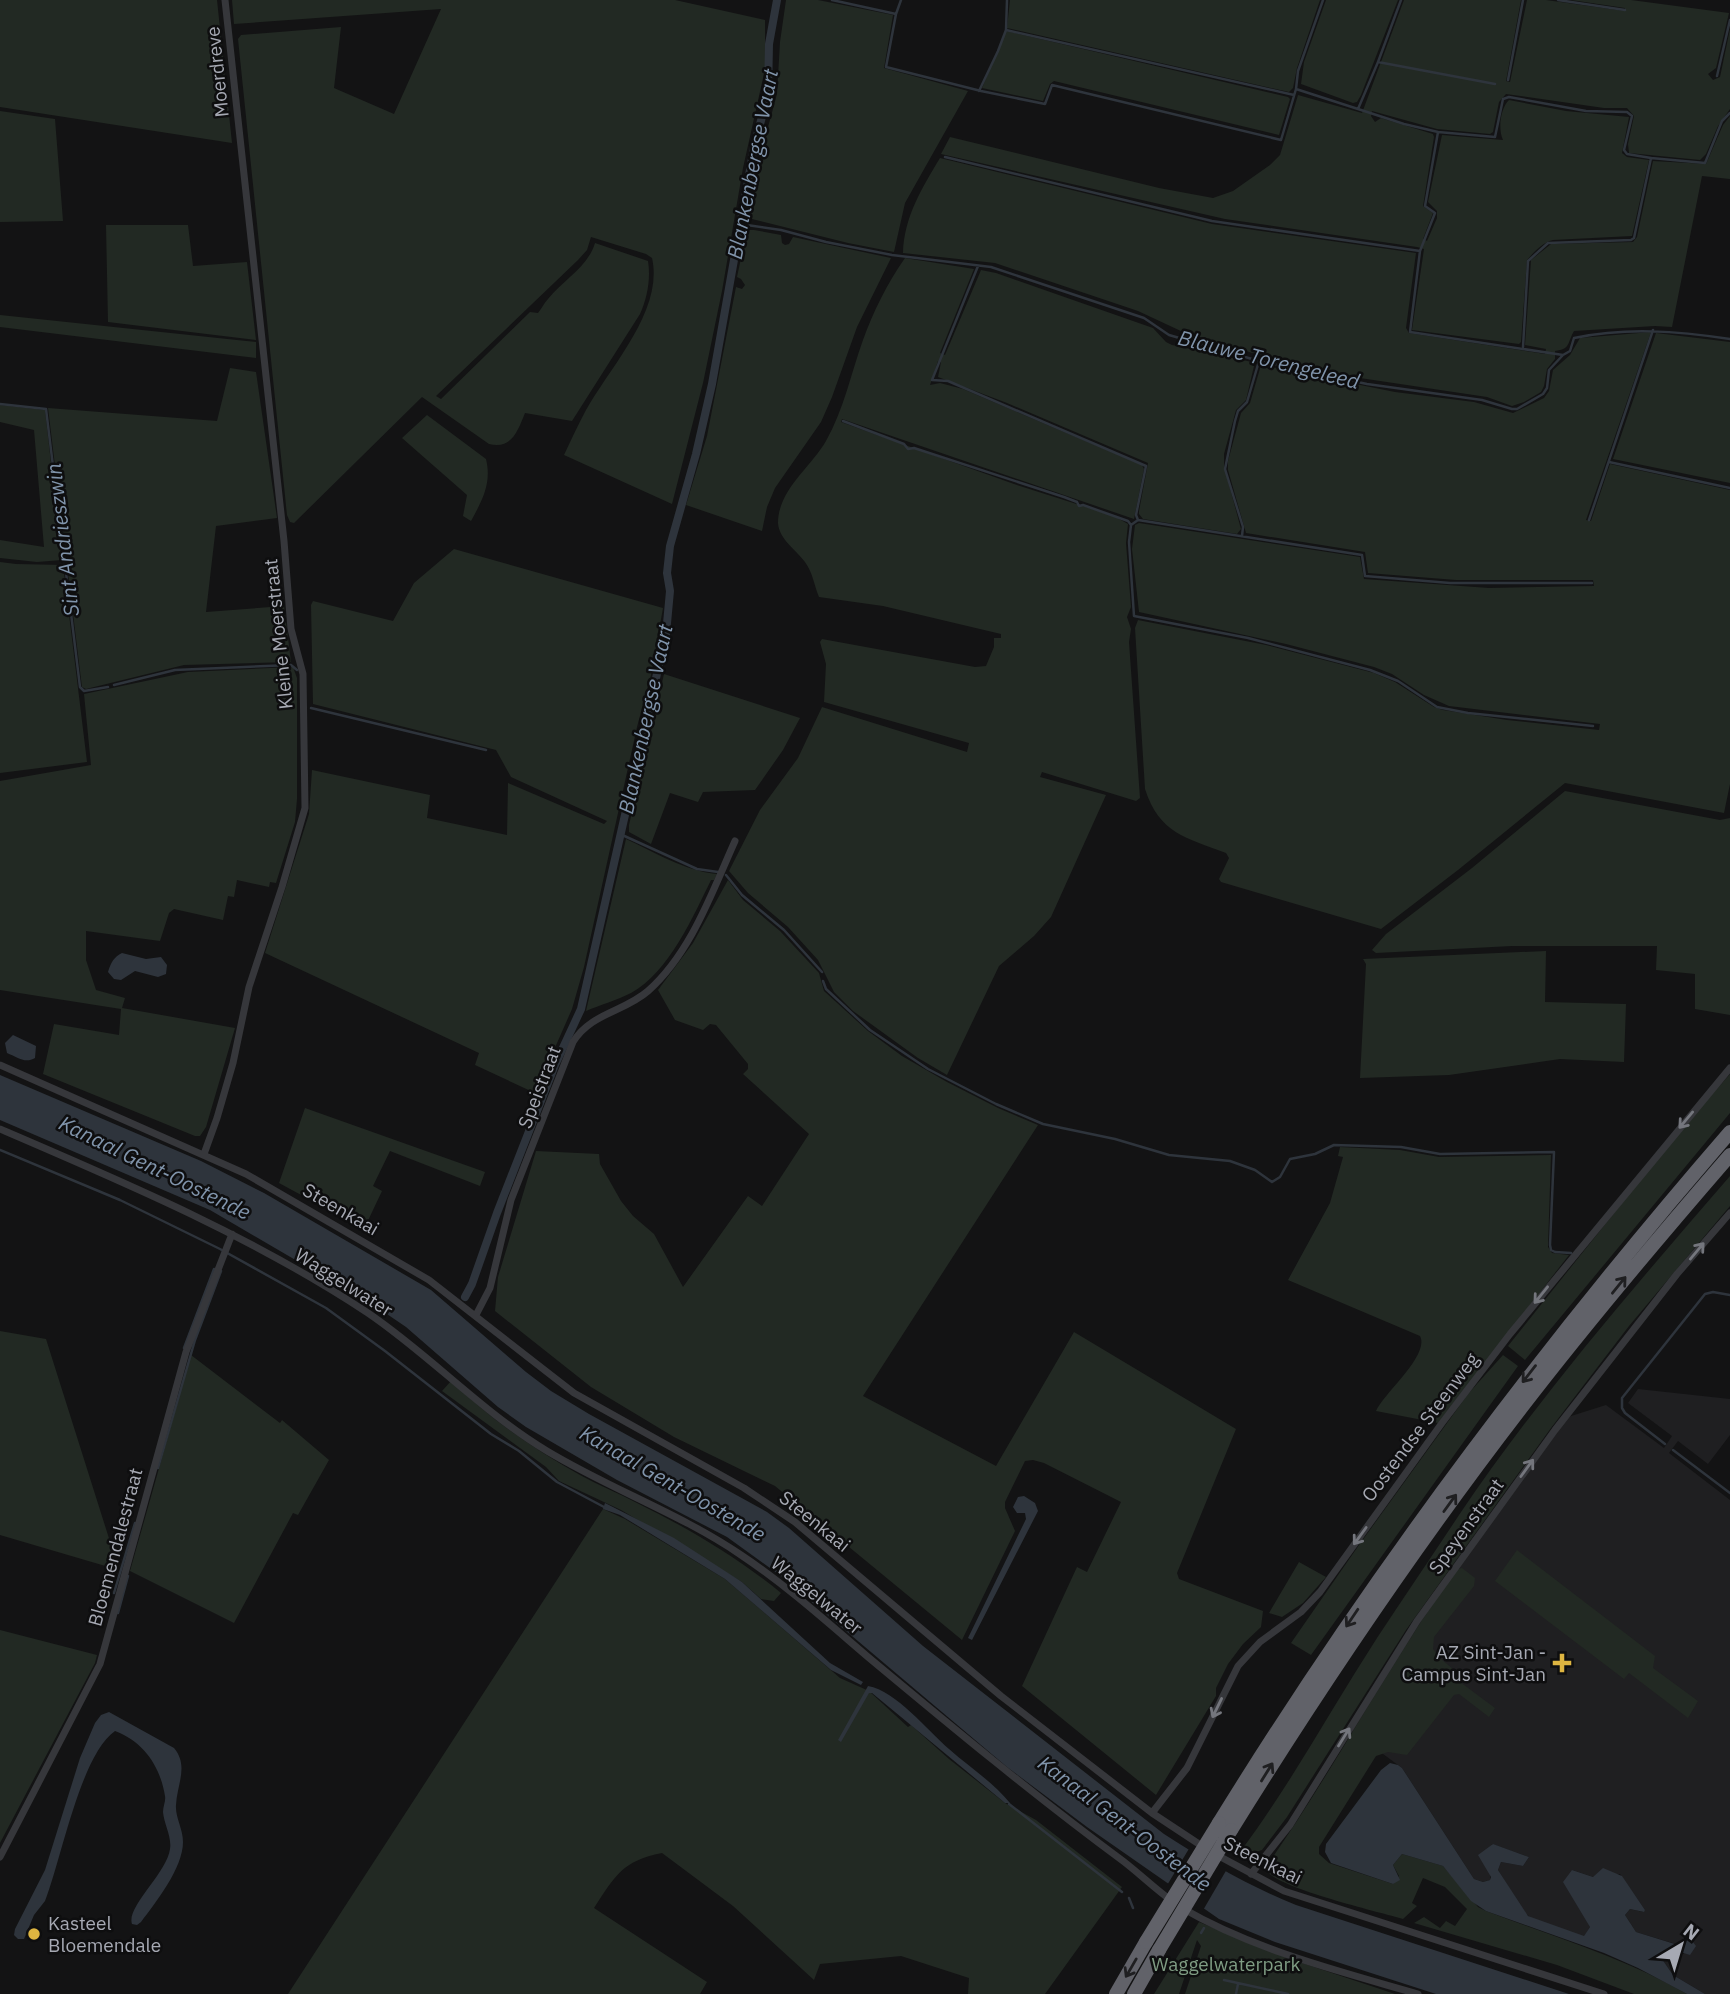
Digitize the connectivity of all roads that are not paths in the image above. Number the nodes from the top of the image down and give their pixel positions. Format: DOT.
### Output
graph roads {
  1 [pos="225,0"];
  2 [pos="240,140"];
  3 [pos="735,841"];
  4 [pos="0,1065"];
  5 [pos="1730,1068"];
  6 [pos="0,1129"];
  7 [pos="1730,1132"];
  8 [pos="204,1154"];
  9 [pos="1730,1155"];
  10 [pos="1730,1213"];
  11 [pos="232,1234"];
  12 [pos="476,1315"];
  13 [pos="1152,1813"];
  14 [pos="1225,1826"];
  15 [pos="0,1857"];
  16 [pos="1251,1874"];
  17 [pos="1152,1946"];
  18 [pos="1116,1994"];
  19 [pos="1134,1994"];
  20 [pos="1418,1994"];
  21 [pos="1604,1994"];
  1 -- 2 [label="street, Moerdreve"];
  2 -- 8 [label="street, Kleine Moerstraat"];
  3 -- 12 [label="street, Speistraat"];
  4 -- 8 [label="street, Steenkaai"];
  5 -- 13 [label="street, Oostendse Steenweg, one-way"];
  6 -- 11 [label="street, Waggelwater"];
  7 -- 14 [label="highway, one-way"];
  8 -- 12 [label="street, Steenkaai"];
  14 -- 9 [label="highway, one-way"];
  16 -- 10 [label="street, Speyenstraat, one-way"];
  11 -- 15 [label="street, Bloemendalestraat"];
  11 -- 20 [label="street, Waggelwater"];
  12 -- 13 [label="street, Steenkaai"];
  13 -- 16 [label="street, Steenkaai"];
  14 -- 17 [label="highway, bridge"];
  16 -- 21 [label="street, Steenkaai"];
  17 -- 18 [label="highway, one-way"];
  17 -- 19 [label="highway"];
}
